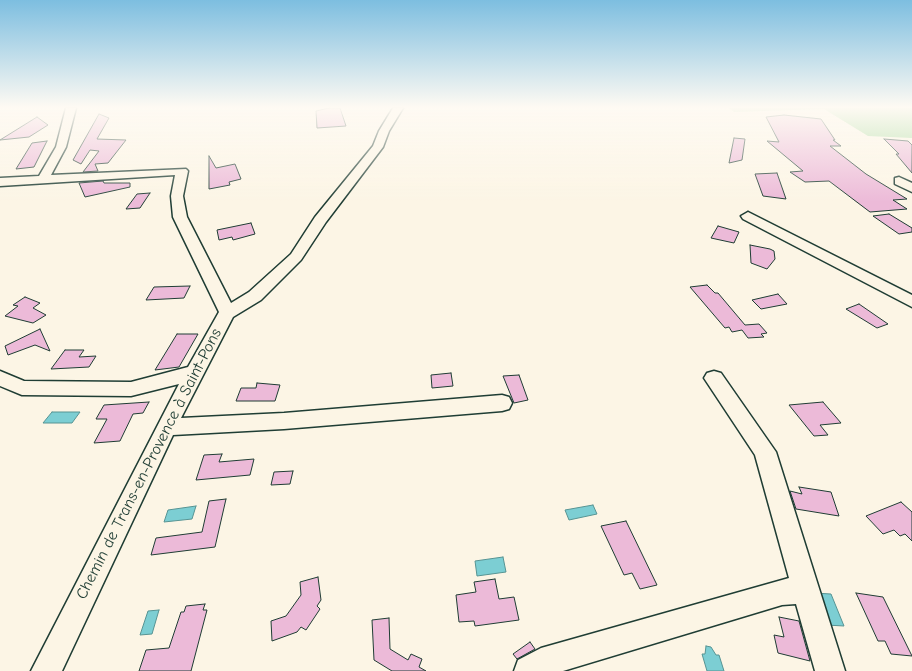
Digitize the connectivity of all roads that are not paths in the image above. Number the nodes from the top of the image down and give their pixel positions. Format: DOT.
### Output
graph roads {
  1 [pos="63,139"];
  2 [pos="381,139"];
  3 [pos="43,179"];
  4 [pos="899,181"];
  5 [pos="0,182"];
  6 [pos="912,188"];
  7 [pos="748,216"];
  8 [pos="912,302"];
  9 [pos="228,313"];
  10 [pos="194,373"];
  11 [pos="0,378"];
  12 [pos="714,378"];
  13 [pos="502,403"];
  14 [pos="166,427"];
  15 [pos="806,590"];
  16 [pos="46,671"];
  17 [pos="530,671"];
  18 [pos="830,671"];
  1 -- 3 [label="street"];
  2 -- 9 [label="street, Chemin de Trans-en-Provence à Saint-Pons"];
  3 -- 5 [label="street"];
  3 -- 9 [label="street"];
  4 -- 6 [label="street"];
  7 -- 8 [label="street"];
  9 -- 10 [label="street, Chemin de Trans-en-Provence à Saint-Pons"];
  10 -- 11 [label="street"];
  10 -- 14 [label="street, Chemin de Trans-en-Provence à Saint-Pons"];
  12 -- 15 [label="street"];
  13 -- 14 [label="street"];
  14 -- 16 [label="street, Chemin de Trans-en-Provence à Saint-Pons"];
  15 -- 17 [label="street"];
  15 -- 18 [label="street"];
}
